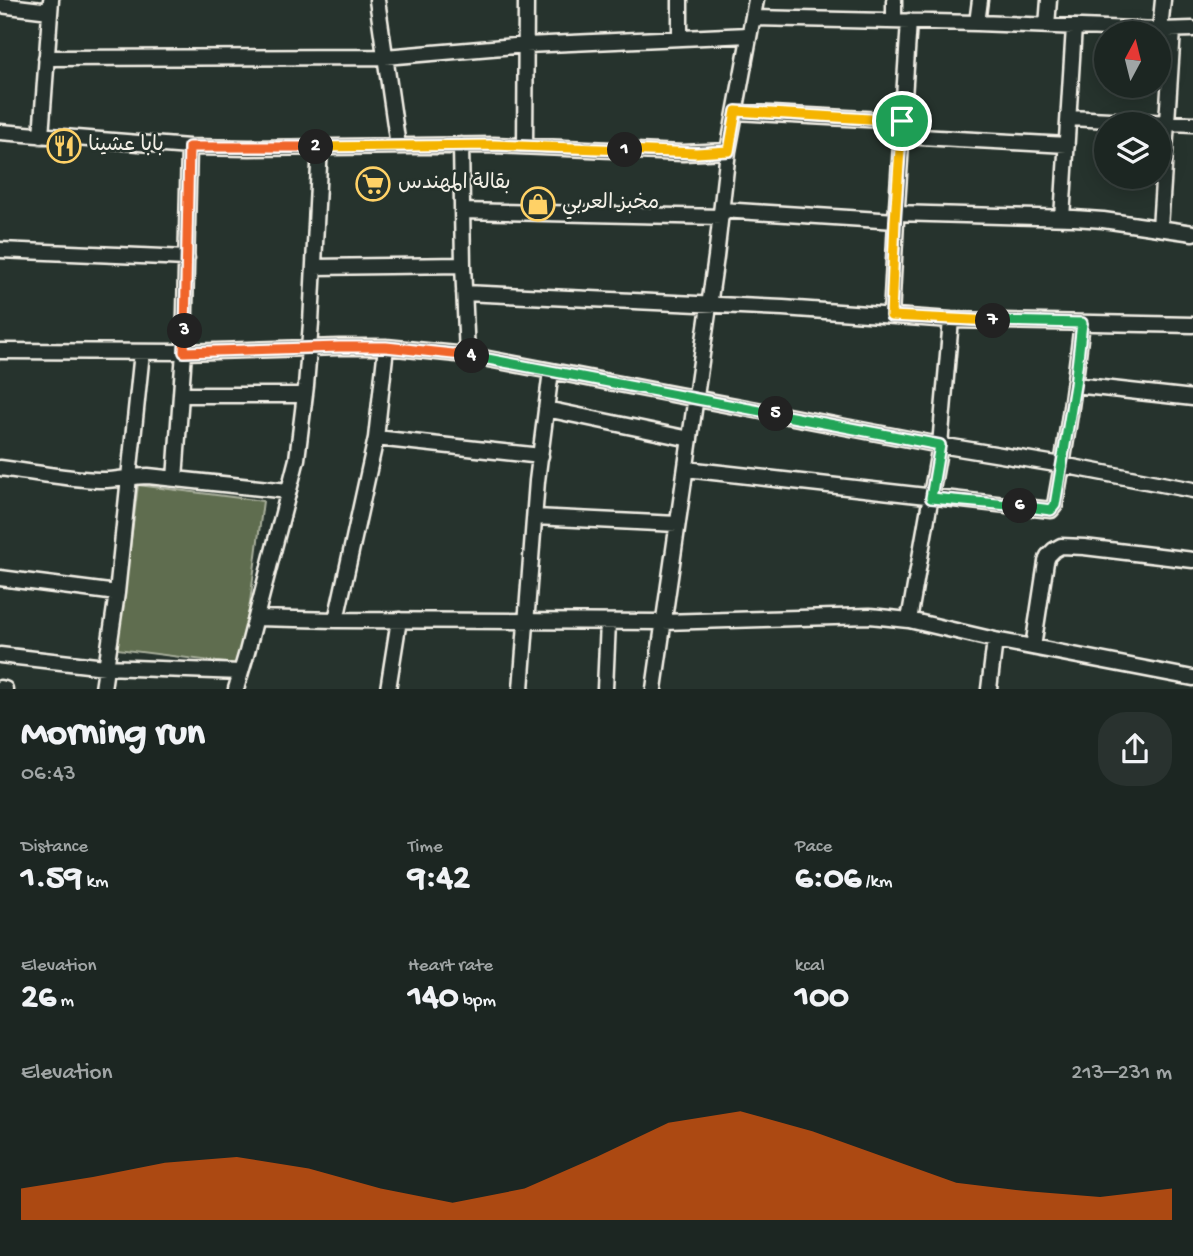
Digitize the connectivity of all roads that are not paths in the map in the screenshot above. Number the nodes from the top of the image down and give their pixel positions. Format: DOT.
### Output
graph roads {
  1 [pos="377,0"];
  2 [pos="526,0"];
  3 [pos="680,0"];
  4 [pos="756,0"];
  5 [pos="894,0"];
  6 [pos="980,0"];
  7 [pos="1049,0"];
  8 [pos="1163,0"];
  9 [pos="0,5"];
  10 [pos="50,6"];
  11 [pos="752,18"];
  12 [pos="901,21"];
  13 [pos="1166,21"];
  14 [pos="977,23"];
  15 [pos="1047,26"];
  16 [pos="1074,27"];
  17 [pos="1094,28"];
  18 [pos="1193,29"];
  19 [pos="1171,30"];
  20 [pos="749,35"];
  21 [pos="680,38"];
  22 [pos="526,45"];
  23 [pos="385,57"];
  24 [pos="46,58"];
  25 [pos="736,111"];
  26 [pos="1069,118"];
  27 [pos="1094,119"];
  28 [pos="902,121"];
  29 [pos="1171,123"];
  30 [pos="1193,124"];
  31 [pos="0,132"];
  32 [pos="41,136"];
  33 [pos="902,136"];
  34 [pos="461,145"];
  35 [pos="1067,145"];
  36 [pos="320,146"];
  37 [pos="398,146"];
  38 [pos="525,146"];
  39 [pos="189,147"];
  40 [pos="729,151"];
  41 [pos="1163,189"];
  42 [pos="462,211"];
  43 [pos="721,213"];
  44 [pos="896,217"];
  45 [pos="1062,218"];
  46 [pos="1160,228"];
  47 [pos="1193,233"];
  48 [pos="0,250"];
  49 [pos="187,258"];
  50 [pos="463,265"];
  51 [pos="314,267"];
  52 [pos="464,293"];
  53 [pos="709,304"];
  54 [pos="891,316"];
  55 [pos="951,320"];
  56 [pos="1082,323"];
  57 [pos="1193,326"];
  58 [pos="386,347"];
  59 [pos="309,349"];
  60 [pos="0,351"];
  61 [pos="142,352"];
  62 [pos="184,352"];
  63 [pos="467,355"];
  64 [pos="551,371"];
  65 [pos="1075,385"];
  66 [pos="182,394"];
  67 [pos="305,395"];
  68 [pos="696,398"];
  69 [pos="1193,398"];
  70 [pos="546,409"];
  71 [pos="376,438"];
  72 [pos="690,439"];
  73 [pos="940,445"];
  74 [pos="541,456"];
  75 [pos="1062,465"];
  76 [pos="0,468"];
  77 [pos="686,470"];
  78 [pos="128,477"];
  79 [pos="175,479"];
  80 [pos="1193,490"];
  81 [pos="288,491"];
  82 [pos="931,498"];
  83 [pos="535,517"];
  84 [pos="677,524"];
  85 [pos="1193,560"];
  86 [pos="0,578"];
  87 [pos="117,593"];
  88 [pos="256,618"];
  89 [pos="399,620"];
  90 [pos="909,620"];
  91 [pos="336,621"];
  92 [pos="527,621"];
  93 [pos="608,621"];
  94 [pos="663,622"];
  95 [pos="995,640"];
  96 [pos="1033,647"];
  97 [pos="0,655"];
  98 [pos="105,667"];
  99 [pos="241,672"];
  100 [pos="1193,678"];
  101 [pos="1173,682"];
  102 [pos="103,689"];
  103 [pos="236,689"];
  104 [pos="388,689"];
  105 [pos="521,689"];
  106 [pos="605,689"];
  107 [pos="654,689"];
  108 [pos="989,689"];
  1 -- 23 [label="street"];
  2 -- 22 [label="street"];
  3 -- 21 [label="street"];
  4 -- 11 [label="street"];
  5 -- 12 [label="street"];
  6 -- 14 [label="street"];
  7 -- 15 [label="street"];
  8 -- 13 [label="street"];
  9 -- 10 [label="street"];
  10 -- 24 [label="street"];
  11 -- 12 [label="street"];
  11 -- 20 [label="street"];
  12 -- 14 [label="street"];
  12 -- 28 [label="street"];
  14 -- 15 [label="street"];
  15 -- 16 [label="street"];
  16 -- 17 [label="street"];
  16 -- 26 [label="street"];
  18 -- 19 [label="street"];
  20 -- 21 [label="street"];
  20 -- 25 [label="street"];
  21 -- 22 [label="street"];
  22 -- 23 [label="street"];
  22 -- 38 [label="street"];
  23 -- 24 [label="street"];
  23 -- 37 [label="street"];
  24 -- 32 [label="street"];
  25 -- 28 [label="street"];
  25 -- 40 [label="street"];
  26 -- 27 [label="street"];
  26 -- 35 [label="street"];
  28 -- 33 [label="street"];
  29 -- 30 [label="street"];
  31 -- 32 [label="street"];
  32 -- 39 [label="street"];
  33 -- 35 [label="street"];
  33 -- 44 [label="street"];
  34 -- 37 [label="street"];
  34 -- 38 [label="street"];
  34 -- 42 [label="street"];
  35 -- 45 [label="street"];
  36 -- 37 [label="street"];
  36 -- 39 [label="street"];
  36 -- 51 [label="street"];
  38 -- 40 [label="street"];
  39 -- 49 [label="street"];
  40 -- 43 [label="street"];
  41 -- 46 [label="street"];
  42 -- 43 [label="street"];
  42 -- 50 [label="street"];
  43 -- 44 [label="street"];
  43 -- 53 [label="street"];
  44 -- 45 [label="street"];
  44 -- 54 [label="street"];
  45 -- 46 [label="street"];
  46 -- 47 [label="street"];
  48 -- 49 [label="street"];
  49 -- 62 [label="street"];
  50 -- 51 [label="street"];
  50 -- 52 [label="street"];
  51 -- 59 [label="street"];
  52 -- 53 [label="street"];
  52 -- 63 [label="street"];
  53 -- 54 [label="street"];
  53 -- 68 [label="street"];
  54 -- 55 [label="street"];
  55 -- 56 [label="street"];
  55 -- 73 [label="street"];
  56 -- 57 [label="street"];
  56 -- 65 [label="street"];
  58 -- 59 [label="street"];
  58 -- 63 [label="street"];
  58 -- 71 [label="street"];
  59 -- 62 [label="street"];
  59 -- 67 [label="street"];
  60 -- 61 [label="street"];
  61 -- 62 [label="street"];
  61 -- 78 [label="street"];
  62 -- 66 [label="street"];
  63 -- 64 [label="street"];
  64 -- 68 [label="street"];
  64 -- 70 [label="street"];
  65 -- 69 [label="street"];
  65 -- 75 [label="street"];
  66 -- 67 [label="street"];
  66 -- 79 [label="street"];
  67 -- 81 [label="street"];
  68 -- 72 [label="street"];
  68 -- 73 [label="street"];
  70 -- 72 [label="street"];
  70 -- 74 [label="street"];
  71 -- 74 [label="street"];
  71 -- 91 [label="street"];
  72 -- 77 [label="street"];
  73 -- 75 [label="street"];
  73 -- 82 [label="street"];
  74 -- 83 [label="street"];
  75 -- 80 [label="street"];
  75 -- 82 [label="street"];
  76 -- 78 [label="street"];
  77 -- 82 [label="street"];
  77 -- 84 [label="street"];
  78 -- 79 [label="street"];
  78 -- 87 [label="street"];
  79 -- 81 [label="street"];
  81 -- 88 [label="street"];
  82 -- 90 [label="street"];
  83 -- 84 [label="street"];
  83 -- 92 [label="street"];
  84 -- 94 [label="street"];
  85 -- 96 [label="street"];
  86 -- 87 [label="street"];
  87 -- 98 [label="street"];
  88 -- 91 [label="street"];
  88 -- 99 [label="street"];
  89 -- 91 [label="street"];
  89 -- 92 [label="street"];
  89 -- 104 [label="street"];
  90 -- 94 [label="street"];
  90 -- 95 [label="street"];
  92 -- 93 [label="street"];
  92 -- 105 [label="street"];
  93 -- 94 [label="street"];
  93 -- 106 [label="street"];
  94 -- 107 [label="street"];
  95 -- 96 [label="street"];
  95 -- 108 [label="street"];
  96 -- 101 [label="street"];
  97 -- 98 [label="street"];
  98 -- 99 [label="street"];
  98 -- 102 [label="street"];
  99 -- 103 [label="street"];
  100 -- 101 [label="street"];
}
